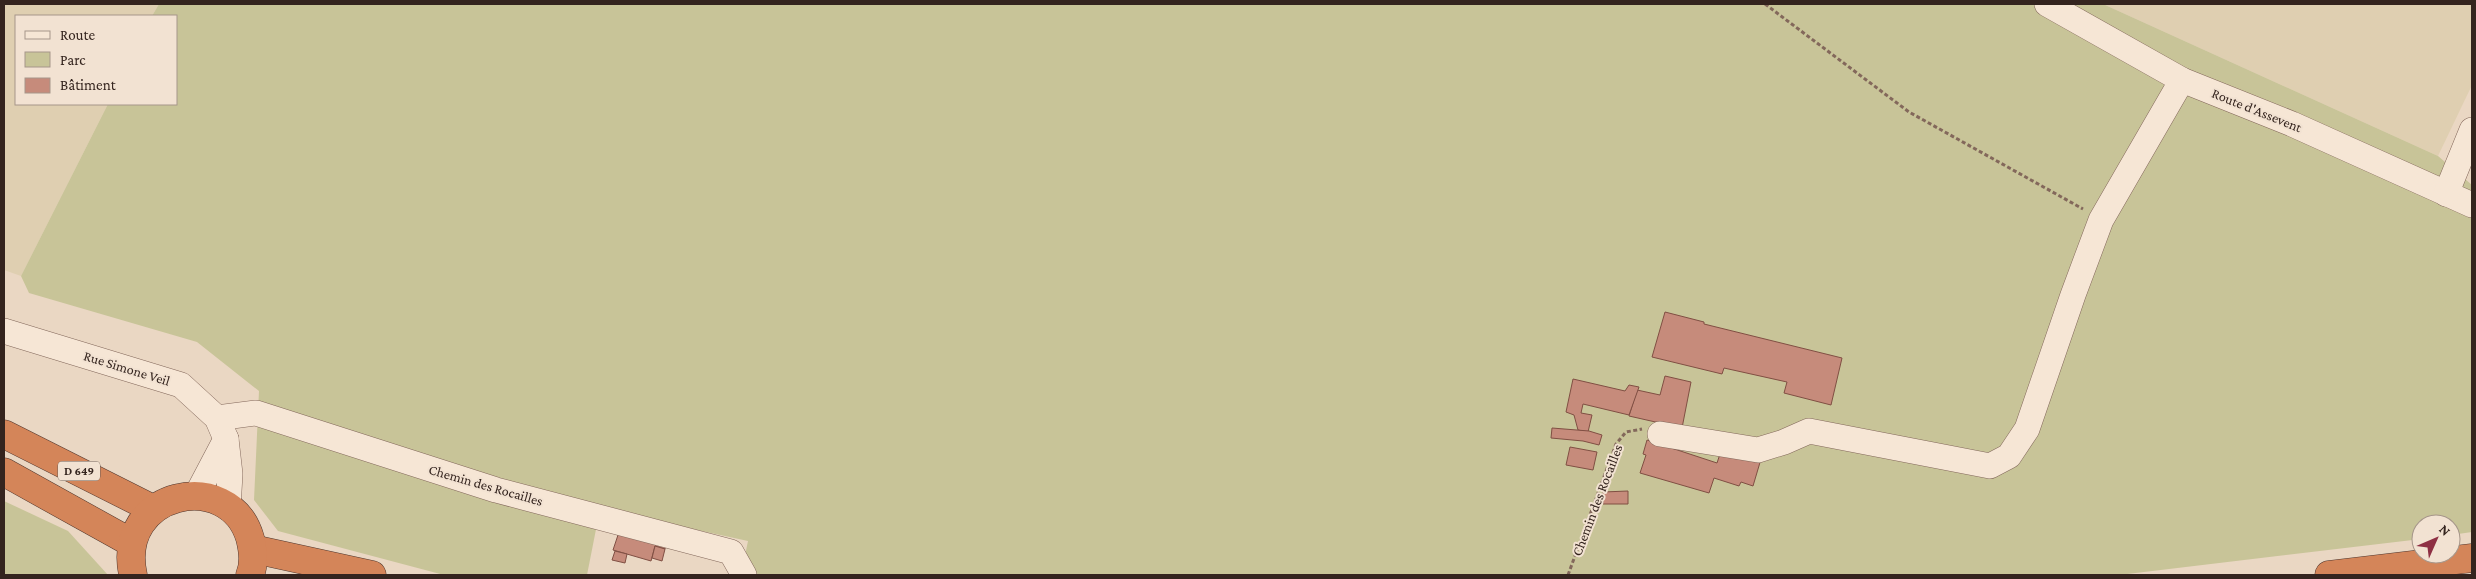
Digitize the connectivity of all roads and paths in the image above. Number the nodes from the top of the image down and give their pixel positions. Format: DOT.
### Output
graph roads {
  1 [pos="1765,4"];
  2 [pos="2047,4"];
  3 [pos="2182,80"];
  4 [pos="2472,130"];
  5 [pos="2446,194"];
  6 [pos="2472,205"];
  7 [pos="2101,220"];
  8 [pos="4,330"];
  9 [pos="222,429"];
  10 [pos="4,434"];
  11 [pos="1660,434"];
  12 [pos="4,472"];
  13 [pos="196,496"];
  14 [pos="228,508"];
  15 [pos="153,509"];
  16 [pos="132,543"];
  17 [pos="2472,558"];
  18 [pos="252,562"];
  19 [pos="133,575"];
  20 [pos="372,575"];
  21 [pos="744,575"];
  22 [pos="1568,575"];
  23 [pos="2329,575"];
  1 -- 7 [label="path"];
  2 -- 3 [label="street, Route d'Assevent"];
  3 -- 5 [label="street, Route d'Assevent"];
  3 -- 7 [label="street"];
  4 -- 5 [label="street"];
  5 -- 6 [label="street, Route d'Assevent"];
  7 -- 11 [label="street"];
  8 -- 9 [label="street, Rue Simone Veil"];
  9 -- 13 [label="street"];
  9 -- 14 [label="street"];
  9 -- 21 [label="street, Chemin des Rocailles"];
  10 -- 15 [label="highway, D 649"];
  11 -- 22 [label="path, Chemin des Rocailles"];
  12 -- 16 [label="highway, D 649"];
  13 -- 14 [label="highway"];
  13 -- 15 [label="highway"];
  14 -- 18 [label="highway"];
  15 -- 16 [label="highway"];
  16 -- 19 [label="highway"];
  17 -- 23 [label="highway"];
  18 -- 20 [label="highway"];
}
